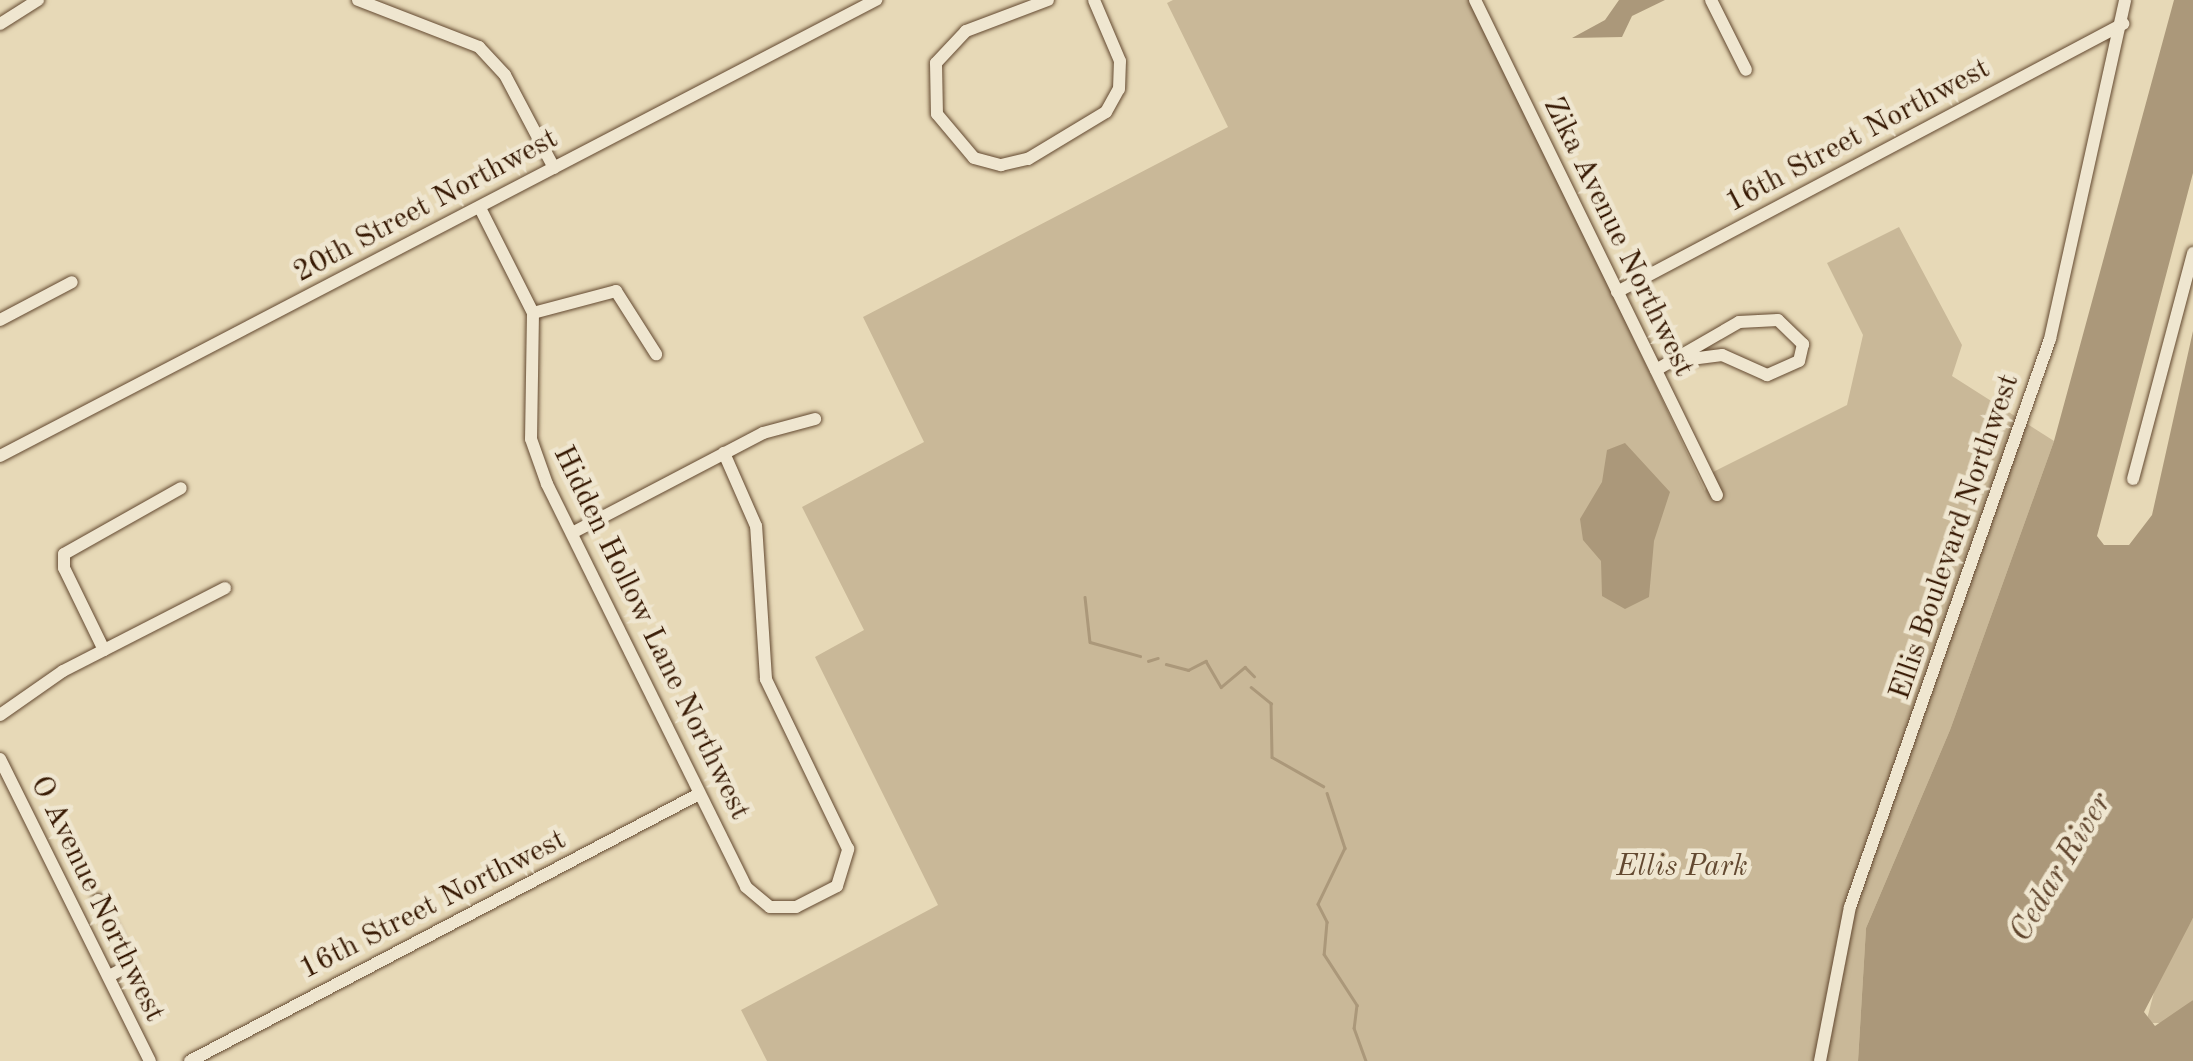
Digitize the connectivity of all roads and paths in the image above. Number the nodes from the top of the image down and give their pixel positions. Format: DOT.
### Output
graph roads {
  1 [pos="38,0"];
  2 [pos="358,0"];
  3 [pos="876,0"];
  4 [pos="1048,0"];
  5 [pos="1094,0"];
  6 [pos="1475,0"];
  7 [pos="1711,0"];
  8 [pos="2125,0"];
  9 [pos="0,24"];
  10 [pos="2123,24"];
  11 [pos="1746,70"];
  12 [pos="554,168"];
  13 [pos="480,208"];
  14 [pos="2193,254"];
  15 [pos="72,282"];
  16 [pos="1617,292"];
  17 [pos="532,313"];
  18 [pos="0,320"];
  19 [pos="656,354"];
  20 [pos="1674,360"];
  21 [pos="1656,370"];
  22 [pos="815,420"];
  23 [pos="724,453"];
  24 [pos="0,456"];
  25 [pos="2132,479"];
  26 [pos="181,488"];
  27 [pos="1716,495"];
  28 [pos="572,532"];
  29 [pos="224,588"];
  30 [pos="104,650"];
  31 [pos="0,715"];
  32 [pos="0,759"];
  33 [pos="700,794"];
  34 [pos="98,900"];
  35 [pos="109,976"];
  36 [pos="150,1061"];
  37 [pos="190,1061"];
  38 [pos="1820,1061"];
  1 -- 9 [label="street"];
  2 -- 12 [label="street"];
  3 -- 12 [label="street, 20th Street Northwest"];
  4 -- 5 [label="street"];
  6 -- 16 [label="street, Zika Avenue Northwest"];
  7 -- 11 [label="street"];
  8 -- 10 [label="street, Ellis Boulevard Northwest"];
  10 -- 16 [label="street, 16th Street Northwest"];
  10 -- 38 [label="street, Ellis Boulevard Northwest"];
  12 -- 13 [label="street, 20th Street Northwest"];
  13 -- 17 [label="street, Hidden Hollow Lane Northwest"];
  13 -- 24 [label="street, 20th Street Northwest"];
  14 -- 25 [label="street"];
  15 -- 18 [label="street"];
  16 -- 21 [label="street, Zika Avenue Northwest"];
  17 -- 19 [label="street"];
  17 -- 28 [label="street, Hidden Hollow Lane Northwest"];
  20 -- 20 [label="street"];
  20 -- 21 [label="street"];
  21 -- 27 [label="street, Zika Avenue Northwest"];
  22 -- 23 [label="street"];
  23 -- 28 [label="street"];
  23 -- 33 [label="street, Hidden Hollow Lane Northwest"];
  26 -- 30 [label="street"];
  28 -- 33 [label="street, Hidden Hollow Lane Northwest"];
  29 -- 30 [label="street"];
  30 -- 31 [label="street"];
  32 -- 35 [label="street, O Avenue Northwest"];
  33 -- 37 [label="street, 16th Street Northwest"];
  34 -- 35 [label="street"];
  35 -- 36 [label="street, O Avenue Northwest"];
}
